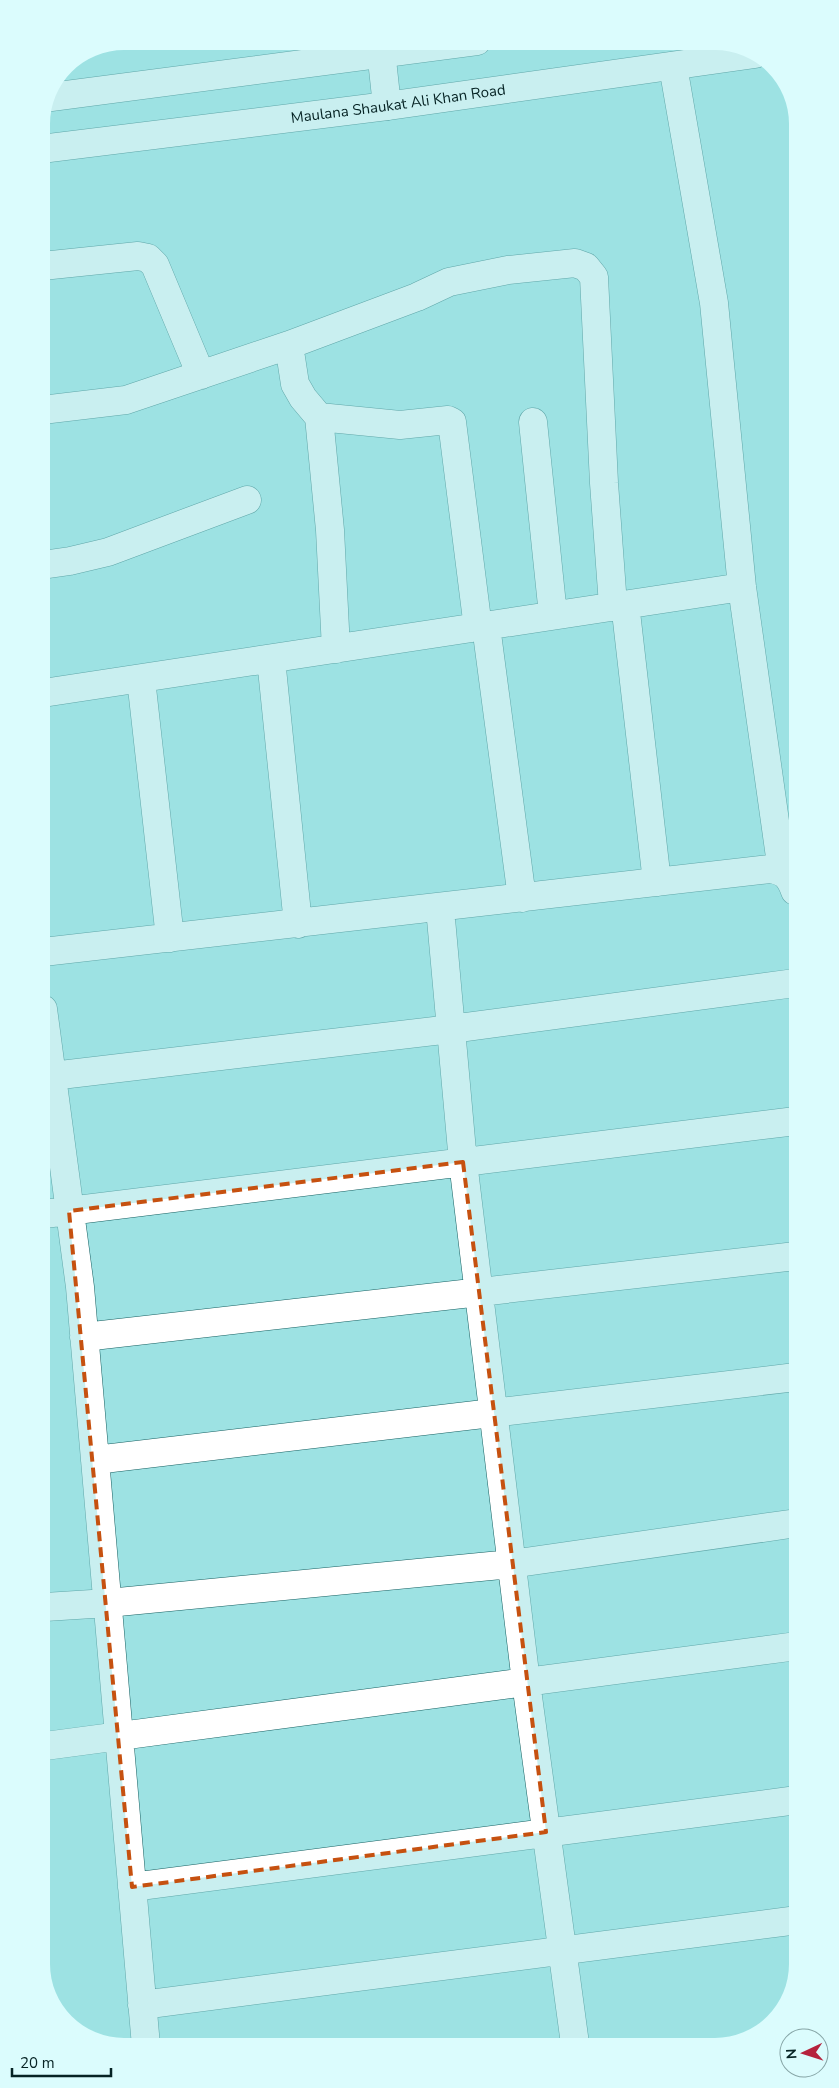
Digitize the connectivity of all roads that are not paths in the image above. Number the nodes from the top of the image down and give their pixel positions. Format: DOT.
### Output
graph roads {
  1 [pos="361,50"];
  2 [pos="381,50"];
  3 [pos="743,56"];
  4 [pos="674,66"];
  5 [pos="56,96"];
  6 [pos="388,106"];
  7 [pos="50,148"];
  8 [pos="50,265"];
  9 [pos="289,345"];
  10 [pos="201,375"];
  11 [pos="50,409"];
  12 [pos="319,417"];
  13 [pos="533,422"];
  14 [pos="247,500"];
  15 [pos="50,564"];
  16 [pos="742,587"];
  17 [pos="617,606"];
  18 [pos="553,615"];
  19 [pos="482,627"];
  20 [pos="336,649"];
  21 [pos="271,659"];
  22 [pos="141,679"];
  23 [pos="50,693"];
  24 [pos="789,881"];
  25 [pos="657,882"];
  26 [pos="522,898"];
  27 [pos="440,908"];
  28 [pos="298,924"];
  29 [pos="170,938"];
  30 [pos="50,951"];
  31 [pos="789,984"];
  32 [pos="451,1029"];
  33 [pos="50,1061"];
  34 [pos="52,1076"];
  35 [pos="789,1121"];
  36 [pos="463,1162"];
  37 [pos="57,1212"];
  38 [pos="789,1257"];
  39 [pos="479,1293"];
  40 [pos="84,1337"];
  41 [pos="789,1379"];
  42 [pos="493,1413"];
  43 [pos="95,1460"];
  44 [pos="789,1524"];
  45 [pos="511,1564"];
  46 [pos="108,1603"];
  47 [pos="50,1607"];
  48 [pos="789,1647"];
  49 [pos="526,1682"];
  50 [pos="120,1736"];
  51 [pos="50,1745"];
  52 [pos="789,1801"];
  53 [pos="546,1832"];
  54 [pos="132,1887"];
  55 [pos="789,1921"];
  56 [pos="562,1951"];
  57 [pos="142,2005"];
  58 [pos="145,2038"];
  59 [pos="574,2038"];
  1 -- 5 [label="street"];
  2 -- 6 [label="street"];
  3 -- 4 [label="street, Maulana Shaukat Ali Khan Road"];
  4 -- 6 [label="street, Maulana Shaukat Ali Khan Road"];
  4 -- 16 [label="street"];
  6 -- 7 [label="street, Maulana Shaukat Ali Khan Road"];
  8 -- 10 [label="street"];
  9 -- 10 [label="street"];
  9 -- 12 [label="street"];
  9 -- 17 [label="street"];
  10 -- 11 [label="street"];
  12 -- 19 [label="street"];
  12 -- 20 [label="street"];
  13 -- 18 [label="street"];
  14 -- 15 [label="street"];
  16 -- 17 [label="street"];
  16 -- 24 [label="street"];
  17 -- 18 [label="street"];
  17 -- 25 [label="street"];
  18 -- 19 [label="street"];
  19 -- 20 [label="street"];
  19 -- 26 [label="street"];
  20 -- 21 [label="street"];
  21 -- 22 [label="street"];
  21 -- 28 [label="street"];
  22 -- 23 [label="street"];
  22 -- 29 [label="street"];
  24 -- 25 [label="street"];
  25 -- 26 [label="street"];
  26 -- 27 [label="street"];
  27 -- 28 [label="street"];
  27 -- 32 [label="street"];
  28 -- 29 [label="street"];
  29 -- 30 [label="street"];
  31 -- 32 [label="street"];
  32 -- 34 [label="street"];
  32 -- 36 [label="street"];
  33 -- 34 [label="street"];
  34 -- 37 [label="street"];
  35 -- 36 [label="street"];
  36 -- 37 [label="street"];
  36 -- 39 [label="street"];
  37 -- 40 [label="street"];
  38 -- 39 [label="street"];
  39 -- 40 [label="street"];
  39 -- 42 [label="street"];
  40 -- 43 [label="street"];
  41 -- 42 [label="street"];
  42 -- 43 [label="street"];
  42 -- 45 [label="street"];
  43 -- 46 [label="street"];
  44 -- 45 [label="street"];
  45 -- 46 [label="street"];
  45 -- 49 [label="street"];
  46 -- 47 [label="street"];
  46 -- 50 [label="street"];
  48 -- 49 [label="street"];
  49 -- 50 [label="street"];
  49 -- 53 [label="street"];
  50 -- 51 [label="street"];
  50 -- 54 [label="street"];
  52 -- 53 [label="street"];
  53 -- 54 [label="street"];
  53 -- 56 [label="street"];
  54 -- 57 [label="street"];
  55 -- 56 [label="street"];
  56 -- 57 [label="street"];
  56 -- 59 [label="street"];
  57 -- 58 [label="street"];
}
